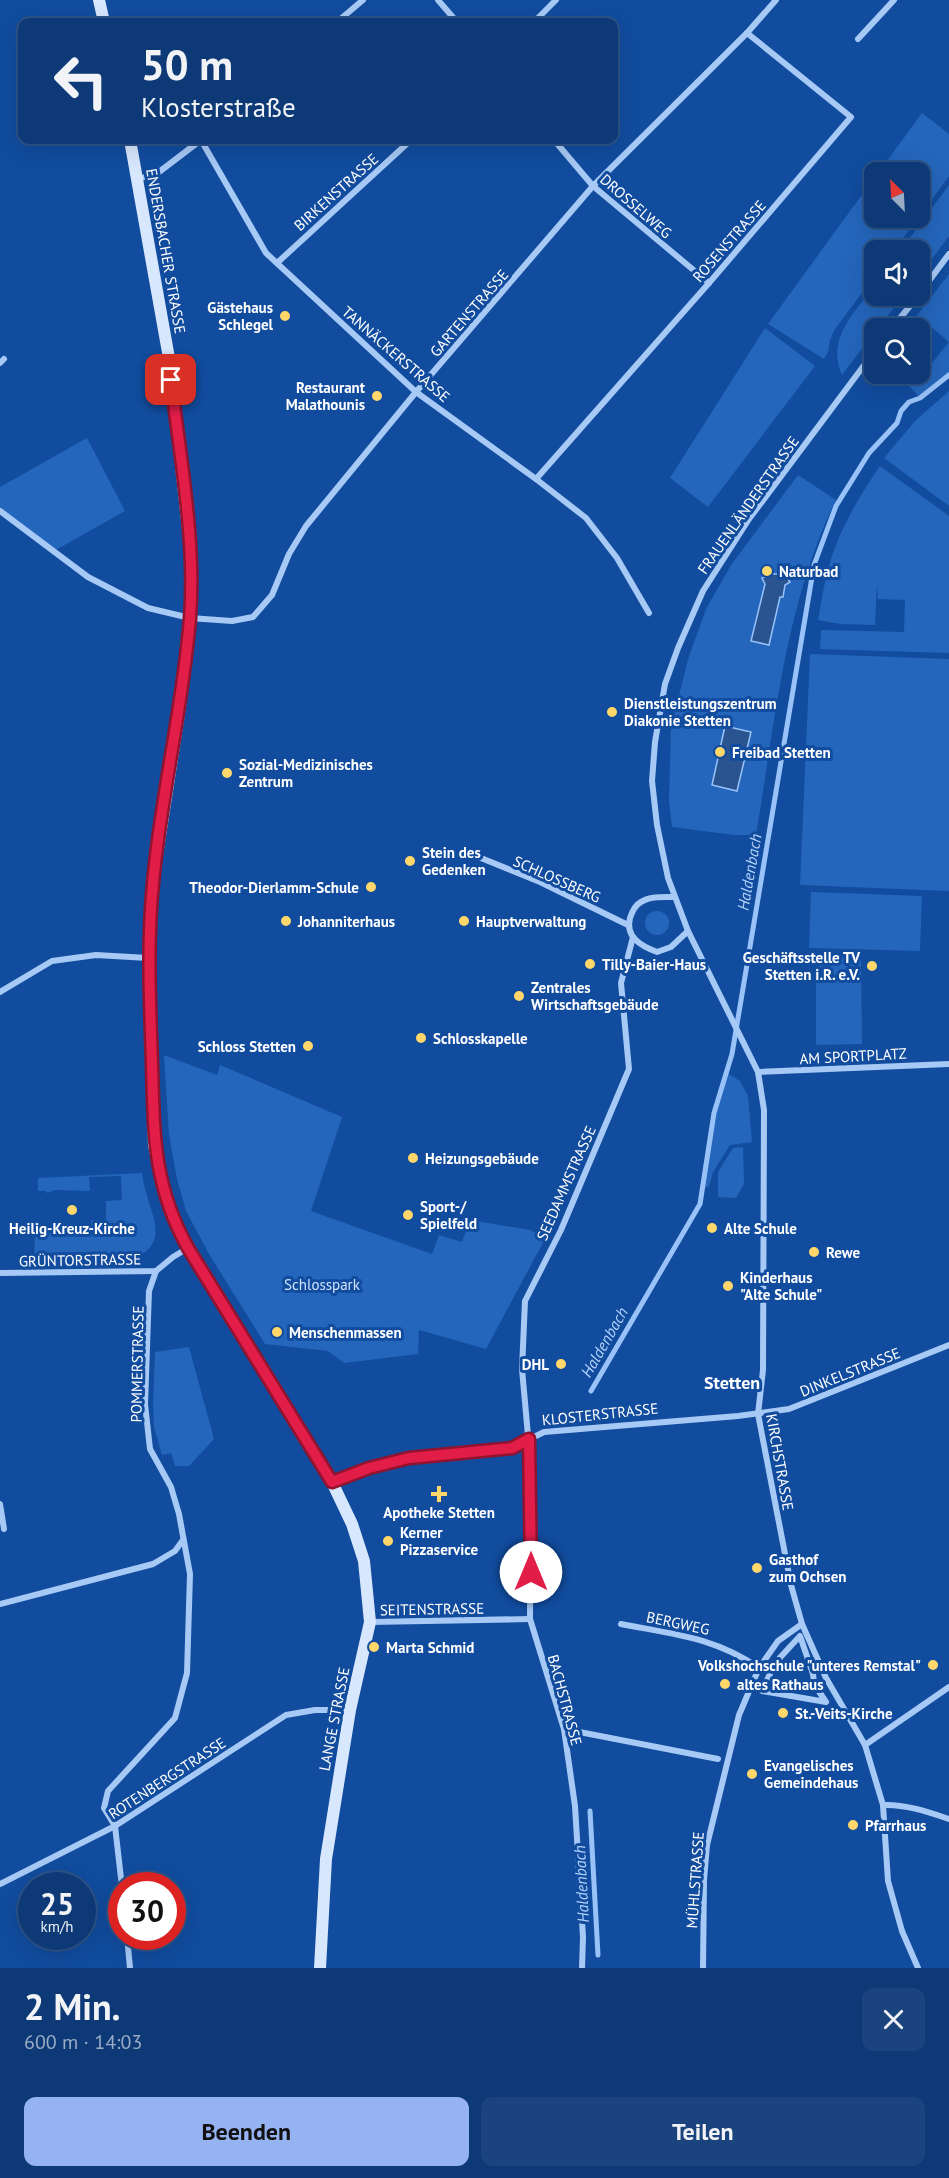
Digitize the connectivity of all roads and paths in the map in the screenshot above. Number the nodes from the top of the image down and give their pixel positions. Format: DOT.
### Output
graph roads {
  1 [pos="99,0"];
  2 [pos="362,0"];
  3 [pos="438,0"];
  4 [pos="556,0"];
  5 [pos="776,0"];
  6 [pos="894,0"];
  7 [pos="103,18"];
  8 [pos="342,18"];
  9 [pos="454,18"];
  10 [pos="538,18"];
  11 [pos="747,33"];
  12 [pos="858,39"];
  13 [pos="131,144"];
  14 [pos="196,144"];
  15 [pos="203,144"];
  16 [pos="407,144"];
  17 [pos="557,144"];
  18 [pos="139,179"];
  19 [pos="593,186"];
  20 [pos="949,254"];
  21 [pos="277,262"];
  22 [pos="930,279"];
  23 [pos="709,283"];
  24 [pos="909,306"];
  25 [pos="900,318"];
  26 [pos="864,365"];
  27 [pos="416,392"];
  28 [pos="536,479"];
  29 [pos="0,511"];
  30 [pos="649,613"];
  31 [pos="190,618"];
  32 [pos="476,856"];
  33 [pos="674,897"];
  34 [pos="628,925"];
  35 [pos="688,931"];
  36 [pos="633,937"];
  37 [pos="148,958"];
  38 [pos="0,992"];
  39 [pos="949,1064"];
  40 [pos="758,1072"];
  41 [pos="188,1248"];
  42 [pos="156,1271"];
  43 [pos="0,1273"];
  44 [pos="949,1345"];
  45 [pos="758,1414"];
  46 [pos="529,1439"];
  47 [pos="332,1482"];
  48 [pos="0,1504"];
  49 [pos="4,1529"];
  50 [pos="183,1540"];
  51 [pos="0,1604"];
  52 [pos="530,1619"];
  53 [pos="370,1622"];
  54 [pos="621,1624"];
  55 [pos="802,1624"];
  56 [pos="759,1668"];
  57 [pos="949,1687"];
  58 [pos="826,1702"];
  59 [pos="350,1710"];
  60 [pos="564,1729"];
  61 [pos="865,1745"];
  62 [pos="718,1759"];
  63 [pos="883,1805"];
  64 [pos="949,1819"];
  65 [pos="115,1826"];
  66 [pos="120,1872"];
  67 [pos="0,1884"];
  68 [pos="128,1950"];
  69 [pos="130,1968"];
  70 [pos="320,1968"];
  71 [pos="582,1968"];
  72 [pos="703,1968"];
  73 [pos="918,1968"];
  1 -- 7 [label="main road"];
  2 -- 8 [label="street"];
  3 -- 9 [label="street"];
  4 -- 10 [label="street"];
  5 -- 11 [label="street, GARTENSTRASSE"];
  6 -- 12 [label="street"];
  11 -- 19 [label="street, GARTENSTRASSE"];
  11 -- 23 [label="street, ROSENSTRASSE"];
  13 -- 18 [label="main road, ENDERSBACHER STRASSE"];
  14 -- 18 [label="street"];
  15 -- 21 [label="street, TANNÄCKERSTRASSE"];
  16 -- 21 [label="street, BIRKENSTRASSE"];
  17 -- 19 [label="street, DROSSELWEG"];
  18 -- 31 [label="main road, ENDERSBACHER STRASSE"];
  19 -- 23 [label="street, DROSSELWEG"];
  19 -- 27 [label="street, GARTENSTRASSE"];
  20 -- 22 [label="street"];
  21 -- 27 [label="street, TANNÄCKERSTRASSE"];
  23 -- 28 [label="street, ROSENSTRASSE"];
  24 -- 25 [label="street"];
  26 -- 33 [label="street, FRAUENLÄNDERSTRASSE"];
  27 -- 28 [label="street, TANNÄCKERSTRASSE"];
  27 -- 31 [label="street, GARTENSTRASSE"];
  28 -- 30 [label="street, TANNÄCKERSTRASSE"];
  29 -- 31 [label="street, GARTENSTRASSE"];
  31 -- 37 [label="main road, ENDERSBACHER STRASSE"];
  32 -- 34 [label="street, SCHLOSSBERG"];
  33 -- 34 [label="street"];
  33 -- 35 [label="street, FRAUENLÄNDERSTRASSE"];
  34 -- 36 [label="street"];
  35 -- 36 [label="street"];
  35 -- 40 [label="street, KIRCHSTRASSE"];
  36 -- 46 [label="street, SEEDAMMSTRASSE"];
  37 -- 38 [label="street"];
  37 -- 41 [label="main road, ENDERSBACHER STRASSE"];
  39 -- 40 [label="street, AM SPORTPLATZ"];
  40 -- 45 [label="street, KIRCHSTRASSE"];
  41 -- 42 [label="street, GRÜNTORSTRASSE"];
  41 -- 47 [label="main road"];
  42 -- 43 [label="street, GRÜNTORSTRASSE"];
  42 -- 50 [label="street, POMMERSTRASSE"];
  44 -- 45 [label="street, DINKELSTRASSE"];
  45 -- 46 [label="street, KLOSTERSTRASSE"];
  45 -- 55 [label="street, KIRCHSTRASSE"];
  46 -- 47 [label="street, KLOSTERSTRASSE"];
  46 -- 52 [label="street, BACHSTRASSE"];
  47 -- 53 [label="main road, LANGE STRASSE"];
  48 -- 49 [label="street"];
  50 -- 51 [label="street"];
  50 -- 65 [label="street, POMMERSTRASSE"];
  52 -- 53 [label="street, SEITENSTRASSE"];
  52 -- 60 [label="street, BACHSTRASSE"];
  53 -- 59 [label="main road, LANGE STRASSE"];
  54 -- 56 [label="street, BERGWEG"];
  55 -- 56 [label="street, MÜHLSTRASSE"];
  55 -- 61 [label="street, KIRCHSTRASSE"];
  56 -- 72 [label="street, MÜHLSTRASSE"];
  57 -- 61 [label="street"];
  58 -- 58 [label="street"];
  59 -- 65 [label="street, ROTENBERGSTRASSE"];
  59 -- 70 [label="main road, LANGE STRASSE"];
  60 -- 62 [label="street"];
  60 -- 71 [label="street, BACHSTRASSE"];
  61 -- 63 [label="street, KIRCHSTRASSE"];
  63 -- 64 [label="street"];
  63 -- 73 [label="street, KIRCHSTRASSE"];
  65 -- 66 [label="street, POMMERSTRASSE"];
  65 -- 67 [label="street, ROTENBERGSTRASSE"];
  68 -- 69 [label="street"];
}
